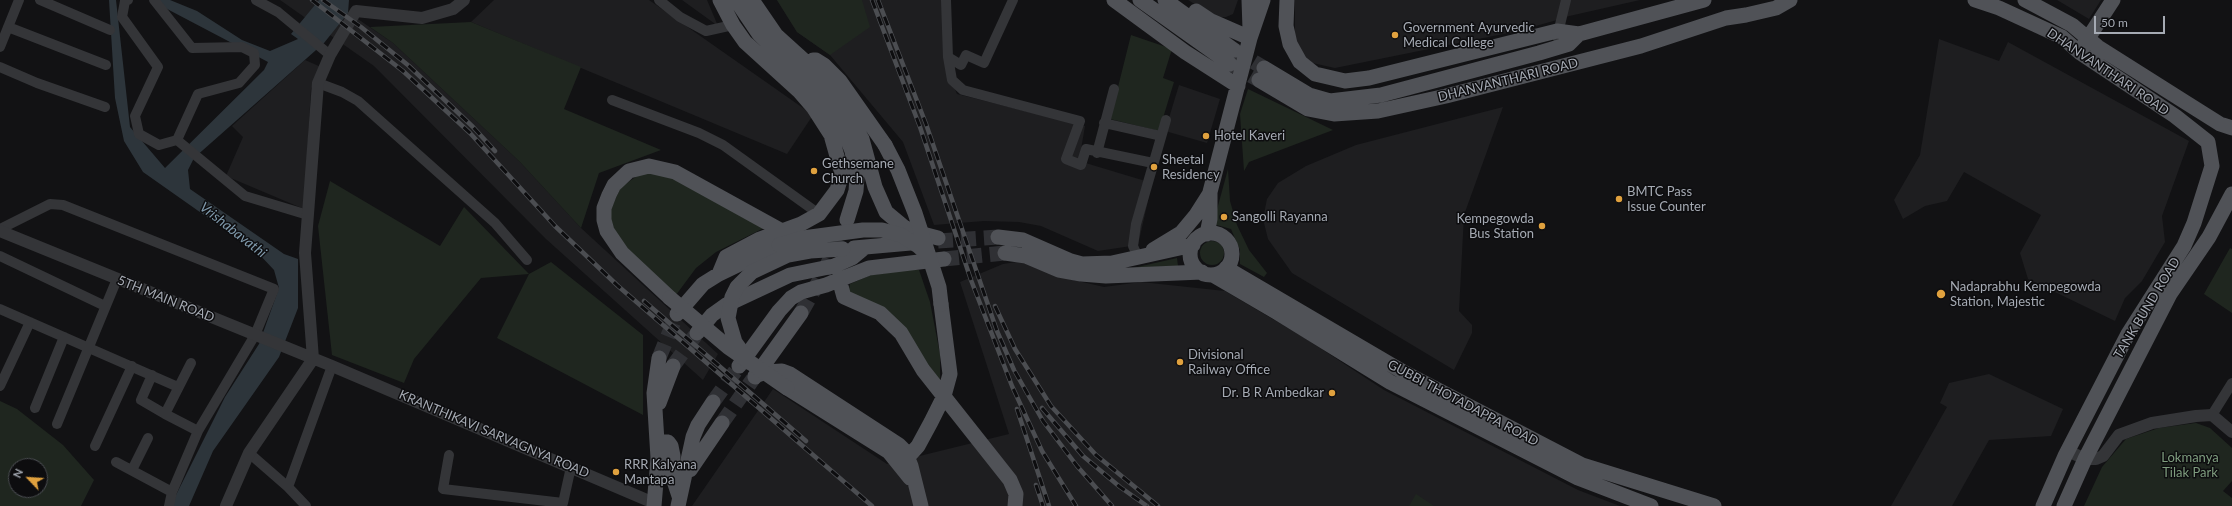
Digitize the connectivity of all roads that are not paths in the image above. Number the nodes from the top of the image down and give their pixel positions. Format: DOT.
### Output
graph roads {
  1 [pos="19,0"];
  2 [pos="40,0"];
  3 [pos="128,0"];
  4 [pos="154,0"];
  5 [pos="256,0"];
  6 [pos="464,0"];
  7 [pos="659,0"];
  8 [pos="720,0"];
  9 [pos="736,0"];
  10 [pos="752,0"];
  11 [pos="946,0"];
  12 [pos="1013,0"];
  13 [pos="1114,0"];
  14 [pos="1140,0"];
  15 [pos="1165,0"];
  16 [pos="1180,0"];
  17 [pos="1249,0"];
  18 [pos="1263,0"];
  19 [pos="1566,0"];
  20 [pos="1704,0"];
  21 [pos="1790,0"];
  22 [pos="1975,0"];
  23 [pos="2025,0"];
  24 [pos="2113,0"];
  25 [pos="1281,2"];
  26 [pos="1668,4"];
  27 [pos="1767,8"];
  28 [pos="733,25"];
  29 [pos="8,26"];
  30 [pos="110,30"];
  31 [pos="1557,32"];
  32 [pos="1579,34"];
  33 [pos="2089,38"];
  34 [pos="1,42"];
  35 [pos="1558,47"];
  36 [pos="1240,50"];
  37 [pos="2079,52"];
  38 [pos="330,55"];
  39 [pos="948,57"];
  40 [pos="806,62"];
  41 [pos="106,65"];
  42 [pos="0,67"];
  43 [pos="318,83"];
  44 [pos="1238,86"];
  45 [pos="1114,89"];
  46 [pos="612,100"];
  47 [pos="2185,102"];
  48 [pos="105,107"];
  49 [pos="2175,116"];
  50 [pos="1166,120"];
  51 [pos="1104,123"];
  52 [pos="2232,128"];
  53 [pos="1161,136"];
  54 [pos="177,140"];
  55 [pos="1097,153"];
  56 [pos="1153,164"];
  57 [pos="1210,192"];
  58 [pos="2232,194"];
  59 [pos="819,214"];
  60 [pos="308,215"];
  61 [pos="847,220"];
  62 [pos="0,230"];
  63 [pos="1207,234"];
  64 [pos="998,237"];
  65 [pos="780,238"];
  66 [pos="1193,245"];
  67 [pos="864,248"];
  68 [pos="1005,252"];
  69 [pos="0,256"];
  70 [pos="929,256"];
  71 [pos="1136,257"];
  72 [pos="944,259"];
  73 [pos="527,260"];
  74 [pos="1214,272"];
  75 [pos="117,279"];
  76 [pos="838,279"];
  77 [pos="105,306"];
  78 [pos="0,309"];
  79 [pos="802,313"];
  80 [pos="677,314"];
  81 [pos="30,322"];
  82 [pos="697,333"];
  83 [pos="255,335"];
  84 [pos="64,337"];
  85 [pos="88,347"];
  86 [pos="659,358"];
  87 [pos="313,359"];
  88 [pos="191,362"];
  89 [pos="132,366"];
  90 [pos="332,366"];
  91 [pos="673,366"];
  92 [pos="750,371"];
  93 [pos="152,375"];
  94 [pos="2232,383"];
  95 [pos="0,386"];
  96 [pos="178,387"];
  97 [pos="944,396"];
  98 [pos="713,402"];
  99 [pos="35,408"];
  100 [pos="165,414"];
  101 [pos="2212,415"];
  102 [pos="655,416"];
  103 [pos="722,423"];
  104 [pos="57,424"];
  105 [pos="198,431"];
  106 [pos="2232,432"];
  107 [pos="148,438"];
  108 [pos="657,441"];
  109 [pos="95,446"];
  110 [pos="2068,451"];
  111 [pos="249,453"];
  112 [pos="449,455"];
  113 [pos="903,459"];
  114 [pos="2085,459"];
  115 [pos="116,462"];
  116 [pos="571,467"];
  117 [pos="132,470"];
  118 [pos="288,487"];
  119 [pos="172,492"];
  120 [pos="678,501"];
  121 [pos="654,505"];
  122 [pos="169,506"];
  123 [pos="226,506"];
  124 [pos="306,506"];
  125 [pos="920,506"];
  126 [pos="1015,506"];
  127 [pos="1651,506"];
  128 [pos="1714,506"];
  129 [pos="2043,506"];
  130 [pos="2064,506"];
  1 -- 29 [label="street"];
  2 -- 30 [label="street"];
  3 -- 54 [label="street"];
  4 -- 54 [label="street"];
  5 -- 38 [label="street"];
  6 -- 38 [label="street"];
  7 -- 28 [label="street"];
  8 -- 28 [label="main road"];
  9 -- 61 [label="main road"];
  10 -- 40 [label="main road"];
  11 -- 39 [label="street"];
  12 -- 39 [label="street"];
  13 -- 44 [label="main road"];
  14 -- 36 [label="main road"];
  15 -- 36 [label="main road"];
  16 -- 36 [label="main road"];
  17 -- 36 [label="main road"];
  18 -- 36 [label="main road"];
  19 -- 31 [label="street"];
  20 -- 26 [label="main road, DHANVANTHARI ROAD"];
  21 -- 27 [label="main road, DHANVANTHARI ROAD"];
  22 -- 37 [label="main road, DHANVANTHARI ROAD"];
  23 -- 33 [label="main road, DHANVANTHARI ROAD"];
  24 -- 33 [label="main road"];
  25 -- 31 [label="main road"];
  26 -- 32 [label="main road, DHANVANTHARI ROAD"];
  27 -- 35 [label="main road, DHANVANTHARI ROAD"];
  28 -- 59 [label="main road"];
  29 -- 34 [label="street"];
  29 -- 41 [label="street"];
  31 -- 32 [label="main road"];
  31 -- 35 [label="street"];
  32 -- 35 [label="main road, DHANVANTHARI ROAD"];
  33 -- 37 [label="main road"];
  33 -- 47 [label="main road, DHANVANTHARI ROAD"];
  36 -- 44 [label="main road"];
  37 -- 49 [label="main road, DHANVANTHARI ROAD"];
  38 -- 43 [label="street"];
  39 -- 55 [label="street"];
  40 -- 67 [label="main road"];
  40 -- 70 [label="main road, bridge"];
  42 -- 48 [label="street"];
  43 -- 60 [label="street"];
  43 -- 73 [label="street"];
  44 -- 57 [label="main road"];
  45 -- 51 [label="street"];
  46 -- 59 [label="street"];
  47 -- 49 [label="main road"];
  47 -- 52 [label="main road, DHANVANTHARI ROAD"];
  49 -- 110 [label="main road, TANK BUND ROAD"];
  50 -- 53 [label="street"];
  51 -- 53 [label="street"];
  51 -- 55 [label="street"];
  53 -- 56 [label="street"];
  54 -- 60 [label="street"];
  55 -- 56 [label="street"];
  56 -- 71 [label="street"];
  57 -- 63 [label="main road"];
  57 -- 71 [label="main road"];
  58 -- 114 [label="main road, TANK BUND ROAD"];
  59 -- 65 [label="main road"];
  60 -- 87 [label="street"];
  62 -- 75 [label="street, 5TH MAIN ROAD"];
  62 -- 83 [label="street"];
  63 -- 66 [label="main road"];
  63 -- 74 [label="main road"];
  64 -- 71 [label="main road"];
  65 -- 70 [label="main road, bridge"];
  65 -- 80 [label="main road"];
  65 -- 92 [label="main road, bridge"];
  66 -- 71 [label="main road"];
  66 -- 74 [label="main road"];
  67 -- 82 [label="main road"];
  67 -- 92 [label="main road, bridge"];
  68 -- 74 [label="main road"];
  69 -- 77 [label="street"];
  70 -- 97 [label="main road, bridge"];
  72 -- 76 [label="main road"];
  74 -- 127 [label="main road, GUBBI THOTADAPPA ROAD"];
  74 -- 128 [label="main road, GUBBI THOTADAPPA ROAD"];
  75 -- 77 [label="street"];
  75 -- 83 [label="street, 5TH MAIN ROAD"];
  76 -- 92 [label="main road"];
  76 -- 97 [label="main road"];
  77 -- 85 [label="street"];
  78 -- 81 [label="street"];
  79 -- 92 [label="main road"];
  81 -- 84 [label="street"];
  81 -- 95 [label="street"];
  83 -- 87 [label="street, 5TH MAIN ROAD"];
  83 -- 105 [label="street"];
  84 -- 85 [label="street"];
  84 -- 99 [label="street"];
  85 -- 89 [label="street"];
  85 -- 104 [label="street"];
  86 -- 102 [label="main road"];
  87 -- 90 [label="street, 5TH MAIN ROAD"];
  87 -- 111 [label="street"];
  88 -- 96 [label="street"];
  89 -- 93 [label="street"];
  89 -- 109 [label="street"];
  90 -- 116 [label="street, KRANTHIKAVI SARVAGNYA ROAD"];
  90 -- 118 [label="street"];
  91 -- 102 [label="main road"];
  92 -- 113 [label="main road, bridge"];
  93 -- 96 [label="street"];
  93 -- 100 [label="street"];
  94 -- 101 [label="street"];
  96 -- 100 [label="street"];
  97 -- 113 [label="main road"];
  97 -- 126 [label="main road"];
  98 -- 120 [label="main road"];
  100 -- 105 [label="street"];
  101 -- 106 [label="street"];
  101 -- 114 [label="street"];
  102 -- 108 [label="main road"];
  103 -- 120 [label="main road"];
  105 -- 119 [label="street"];
  107 -- 117 [label="street"];
  108 -- 120 [label="main road"];
  108 -- 121 [label="main road"];
  110 -- 114 [label="street"];
  110 -- 129 [label="main road, TANK BUND ROAD"];
  111 -- 118 [label="street"];
  111 -- 123 [label="street"];
  112 -- 116 [label="street"];
  113 -- 125 [label="main road"];
  114 -- 130 [label="main road, TANK BUND ROAD"];
  115 -- 117 [label="street"];
  116 -- 121 [label="street, KRANTHIKAVI SARVAGNYA ROAD"];
  117 -- 119 [label="street"];
  118 -- 124 [label="street"];
  119 -- 122 [label="street"];
}
